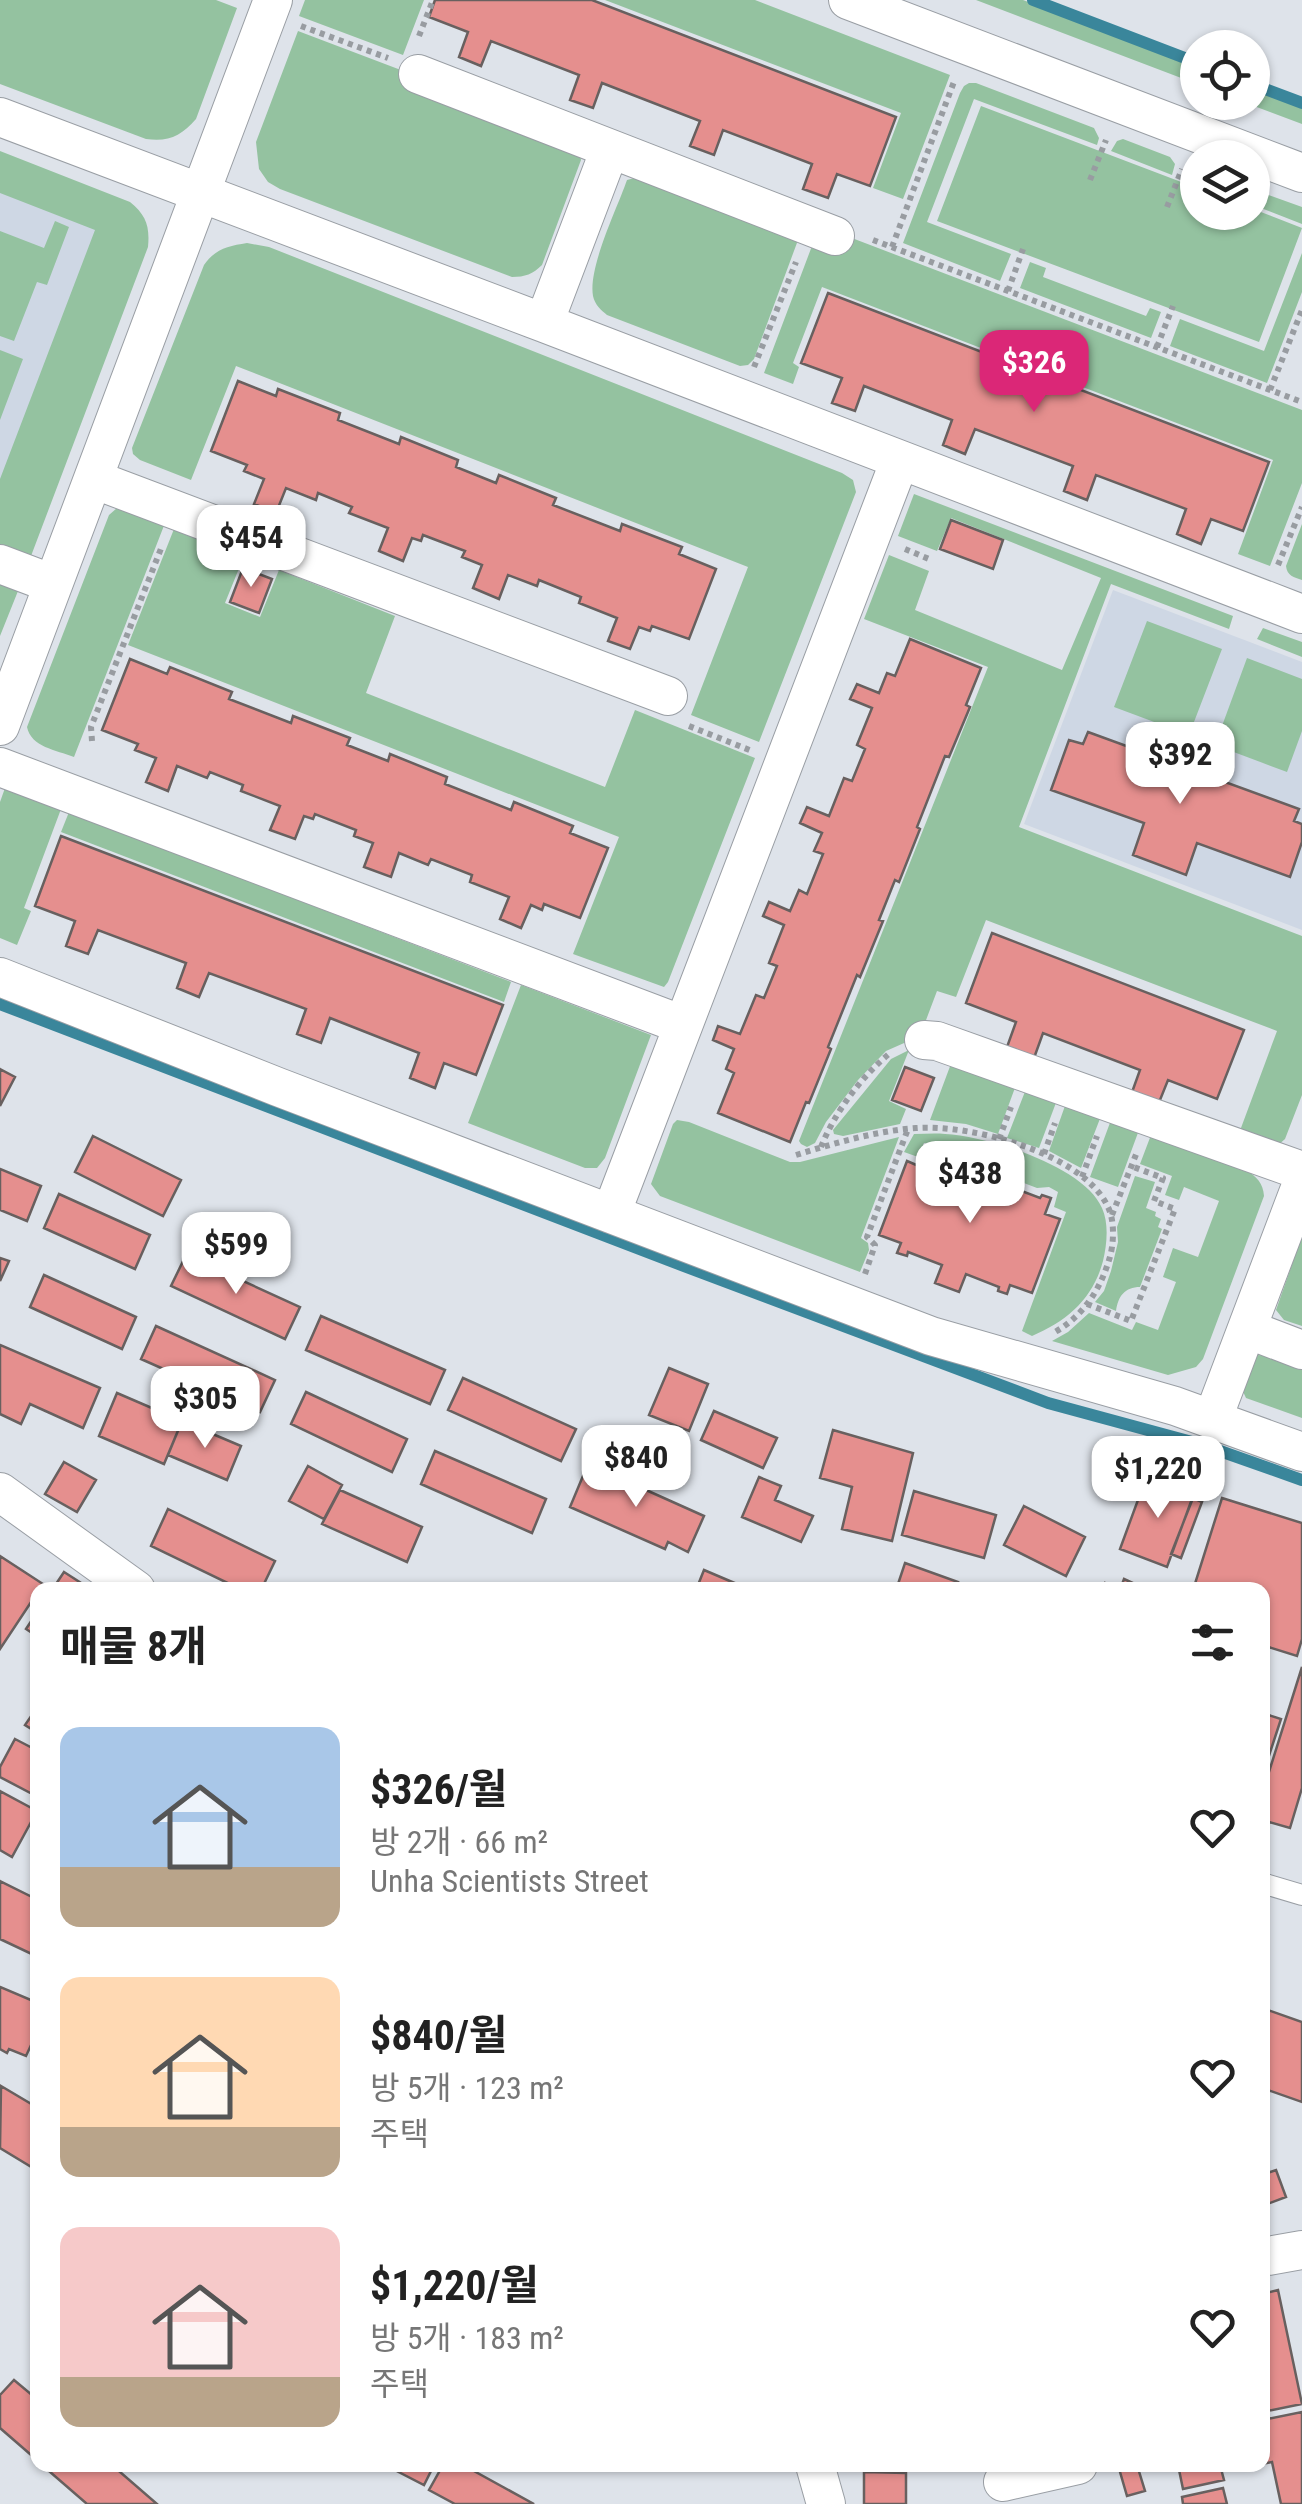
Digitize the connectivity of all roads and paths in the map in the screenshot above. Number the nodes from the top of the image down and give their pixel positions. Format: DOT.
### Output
graph roads {
  1 [pos="433,0"];
  2 [pos="848,0"];
  3 [pos="282,11"];
  4 [pos="407,61"];
  5 [pos="958,72"];
  6 [pos="0,117"];
  7 [pos="1110,129"];
  8 [pos="610,149"];
  9 [pos="1180,173"];
  10 [pos="1302,173"];
  11 [pos="1090,180"];
  12 [pos="201,194"];
  13 [pos="1167,207"];
  14 [pos="823,231"];
  15 [pos="892,247"];
  16 [pos="1024,249"];
  17 [pos="1008,291"];
  18 [pos="1173,306"];
  19 [pos="1302,310"];
  20 [pos="544,322"];
  21 [pos="1157,347"];
  22 [pos="750,377"];
  23 [pos="1270,390"];
  24 [pos="1302,402"];
  25 [pos="900,460"];
  26 [pos="93,479"];
  27 [pos="1302,507"];
  28 [pos="169,529"];
  29 [pos="0,564"];
  30 [pos="1274,576"];
  31 [pos="53,584"];
  32 [pos="1302,614"];
  33 [pos="668,696"];
  34 [pos="1,718"];
  35 [pos="92,741"];
  36 [pos="767,756"];
  37 [pos="0,767"];
  38 [pos="0,977"];
  39 [pos="684,1025"];
  40 [pos="924,1040"];
  41 [pos="1151,1117"];
  42 [pos="908,1130"];
  43 [pos="820,1148"];
  44 [pos="796,1155"];
  45 [pos="1132,1166"];
  46 [pos="1302,1171"];
  47 [pos="1302,1183"];
  48 [pos="612,1214"];
  49 [pos="1112,1216"];
  50 [pos="863,1280"];
  51 [pos="1087,1304"];
  52 [pos="1247,1329"];
  53 [pos="1045,1336"];
  54 [pos="1302,1350"];
  55 [pos="1214,1418"];
  56 [pos="1302,1452"];
  57 [pos="0,1492"];
  58 [pos="125,1582"];
  59 [pos="1270,1885"];
  60 [pos="1302,1895"];
  61 [pos="1302,2250"];
  62 [pos="1270,2256"];
  63 [pos="817,2472"];
  64 [pos="1050,2472"];
  65 [pos="1003,2484"];
  66 [pos="826,2504"];
  1 -- 4 [label="path"];
  2 -- 10 [label="street"];
  3 -- 4 [label="path"];
  3 -- 12 [label="street"];
  4 -- 8 [label="street"];
  5 -- 15 [label="path"];
  6 -- 12 [label="street"];
  7 -- 11 [label="path"];
  8 -- 14 [label="street"];
  8 -- 20 [label="street"];
  9 -- 13 [label="path"];
  12 -- 20 [label="street"];
  12 -- 26 [label="street"];
  14 -- 15 [label="path"];
  14 -- 22 [label="path"];
  15 -- 17 [label="path"];
  16 -- 17 [label="path"];
  17 -- 21 [label="path"];
  18 -- 21 [label="path"];
  19 -- 23 [label="path"];
  20 -- 25 [label="street"];
  21 -- 23 [label="path"];
  23 -- 24 [label="path"];
  25 -- 32 [label="street"];
  25 -- 39 [label="street"];
  26 -- 31 [label="street"];
  26 -- 33 [label="street"];
  27 -- 30 [label="path"];
  28 -- 35 [label="path"];
  29 -- 31 [label="street"];
  31 -- 34 [label="street"];
  33 -- 36 [label="path"];
  37 -- 39 [label="street"];
  38 -- 48 [label="street"];
  39 -- 48 [label="street"];
  40 -- 41 [label="street"];
  40 -- 43 [label="path"];
  41 -- 45 [label="path"];
  41 -- 46 [label="street"];
  42 -- 43 [label="path"];
  42 -- 49 [label="path"];
  42 -- 50 [label="path"];
  43 -- 44 [label="path"];
  45 -- 49 [label="path"];
  45 -- 51 [label="path"];
  47 -- 52 [label="street"];
  48 -- 55 [label="street"];
  49 -- 51 [label="path"];
  51 -- 53 [label="path"];
  52 -- 54 [label="street"];
  52 -- 55 [label="street"];
  55 -- 56 [label="street"];
  57 -- 58 [label="street"];
  59 -- 60 [label="lane"];
  61 -- 62 [label="street"];
  63 -- 66 [label="street"];
  64 -- 65 [label="street"];
}
